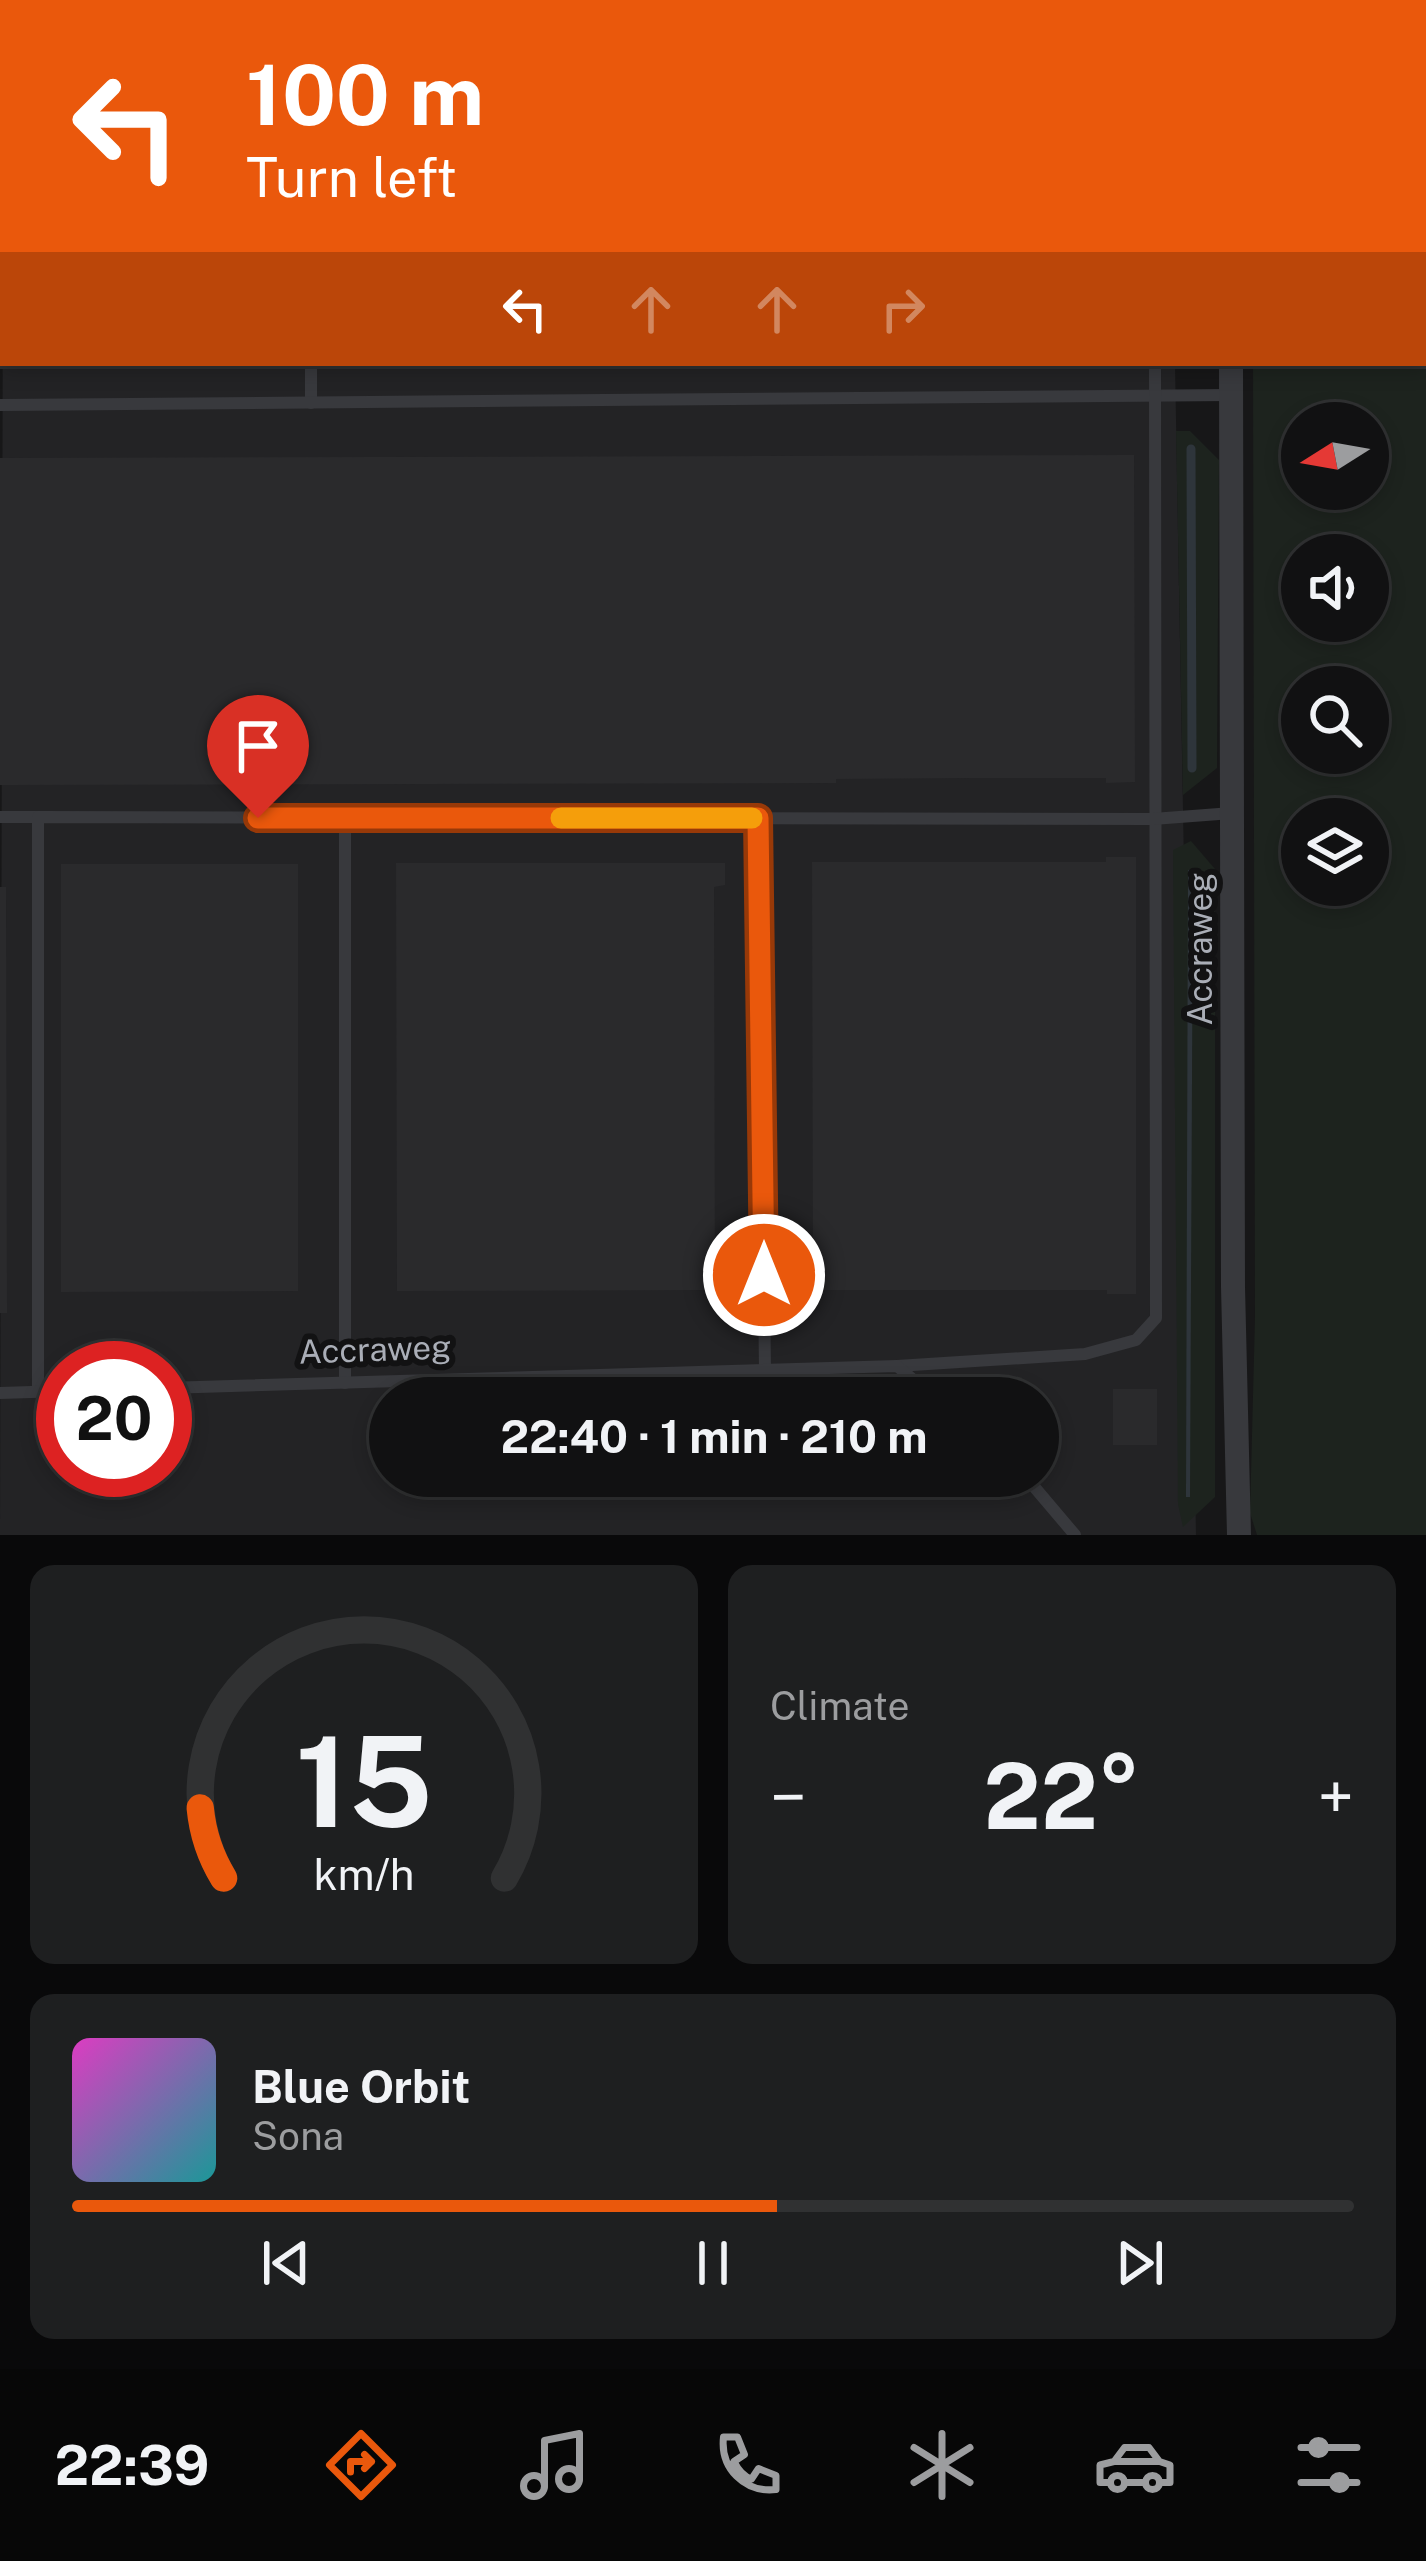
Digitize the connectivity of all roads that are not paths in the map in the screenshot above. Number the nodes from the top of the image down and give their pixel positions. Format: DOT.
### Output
graph roads {
  1 [pos="311,366"];
  2 [pos="1155,366"];
  3 [pos="1231,366"];
  4 [pos="1231,395"];
  5 [pos="1156,398"];
  6 [pos="311,403"];
  7 [pos="0,405"];
  8 [pos="1233,813"];
  9 [pos="0,818"];
  10 [pos="38,818"];
  11 [pos="345,818"];
  12 [pos="758,818"];
  13 [pos="1153,819"];
  14 [pos="38,1341"];
  15 [pos="897,1366"];
  16 [pos="765,1370"];
  17 [pos="910,1377"];
  18 [pos="345,1383"];
  19 [pos="192,1387"];
  20 [pos="36,1392"];
  21 [pos="0,1393"];
  22 [pos="1043,1497"];
  23 [pos="1075,1535"];
  24 [pos="1239,1535"];
  1 -- 6 [label="lane"];
  2 -- 5 [label="lane, Accraweg"];
  3 -- 4 [label="street, Accraweg"];
  4 -- 5 [label="lane"];
  4 -- 8 [label="street, Accraweg"];
  5 -- 6 [label="lane"];
  5 -- 13 [label="lane, Accraweg"];
  6 -- 7 [label="lane"];
  8 -- 13 [label="lane"];
  8 -- 24 [label="street, Accraweg"];
  9 -- 10 [label="lane"];
  10 -- 11 [label="lane"];
  10 -- 14 [label="lane"];
  11 -- 12 [label="lane"];
  11 -- 18 [label="lane"];
  12 -- 13 [label="lane"];
  12 -- 16 [label="lane"];
  13 -- 15 [label="lane, Accraweg"];
  15 -- 16 [label="lane, Accraweg"];
  15 -- 17 [label="lane"];
  16 -- 18 [label="lane, Accraweg"];
  18 -- 19 [label="lane, Accraweg"];
  20 -- 21 [label="lane"];
  22 -- 23 [label="lane"];
}
